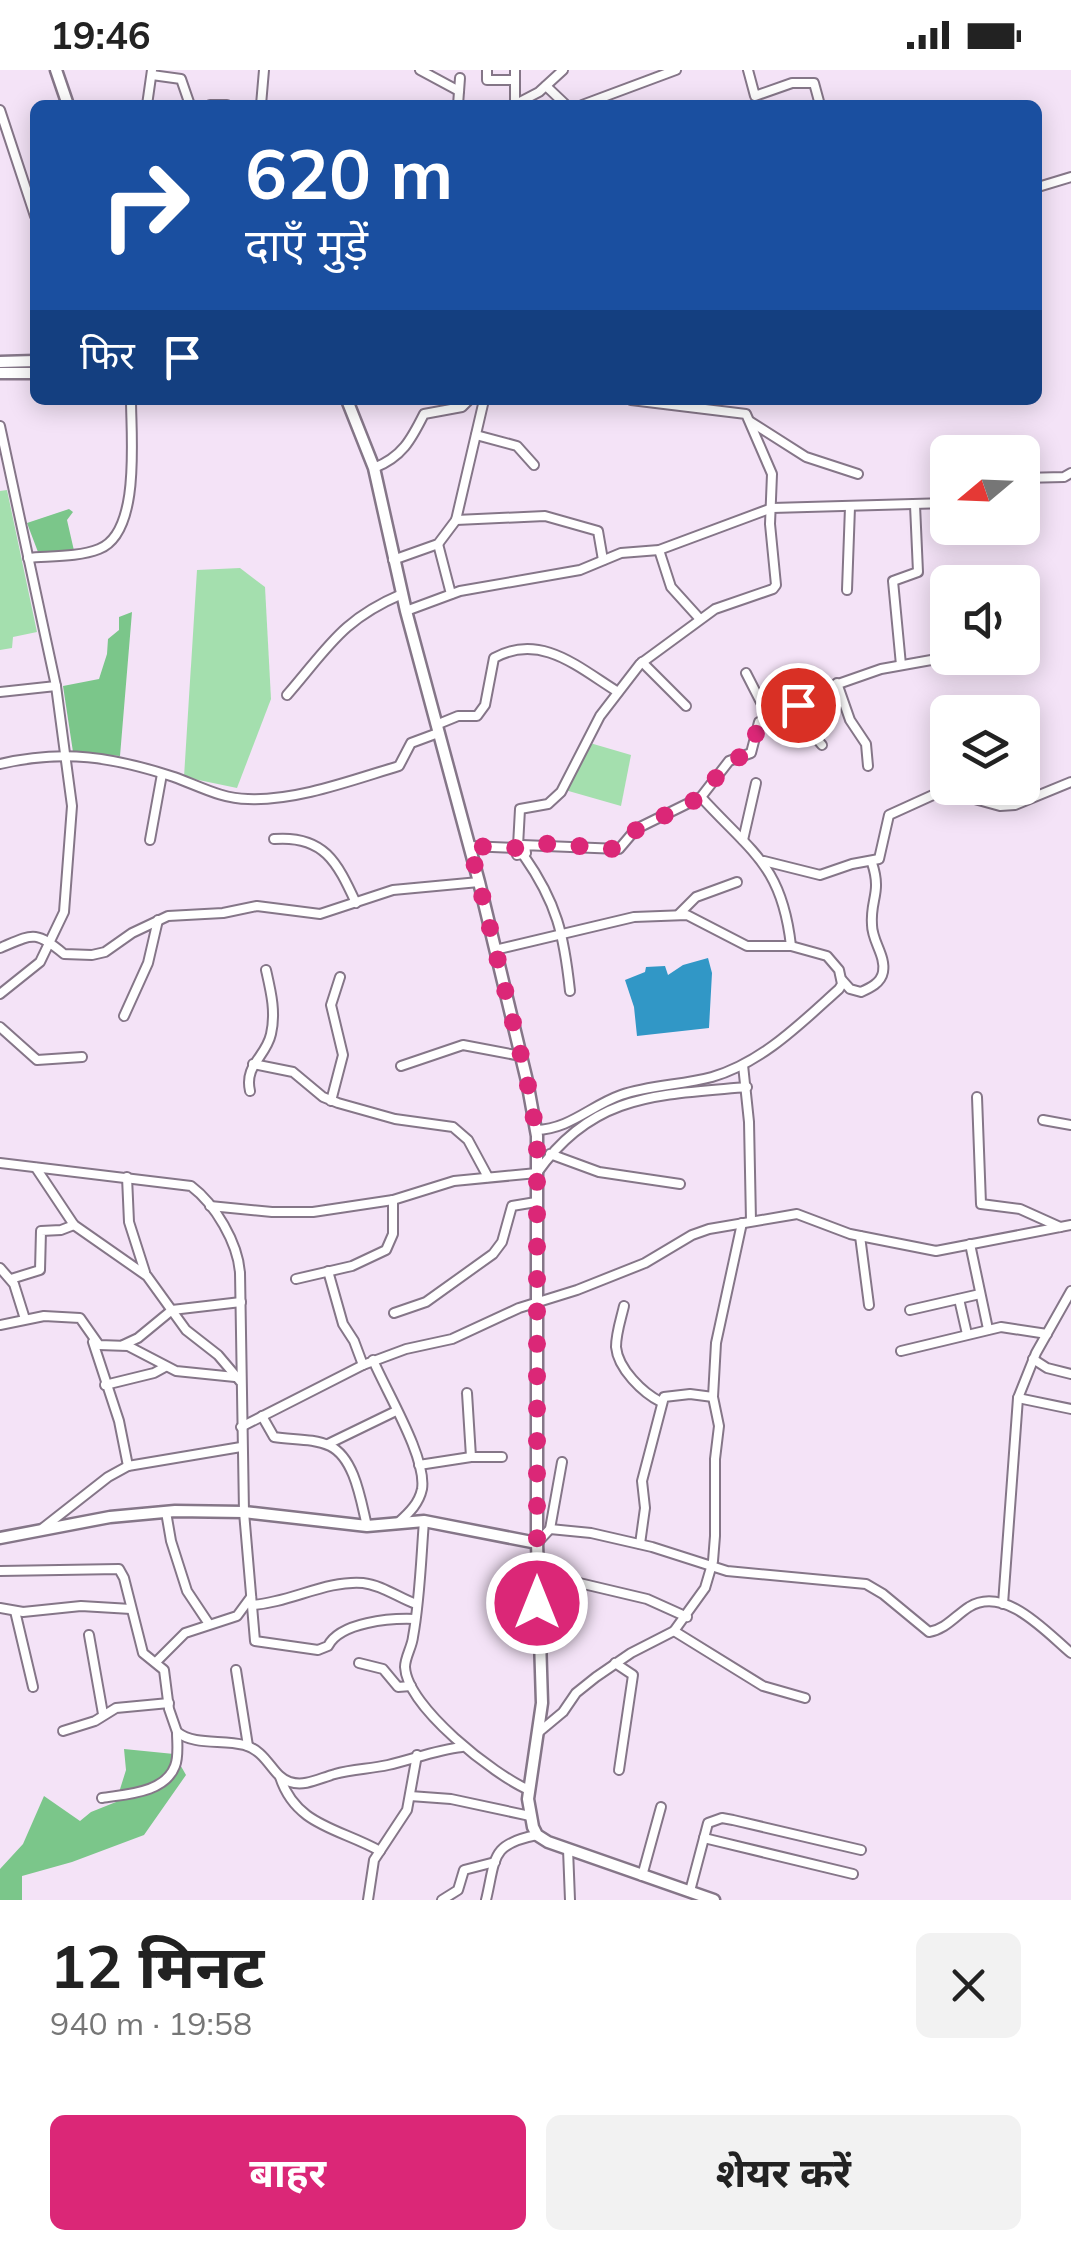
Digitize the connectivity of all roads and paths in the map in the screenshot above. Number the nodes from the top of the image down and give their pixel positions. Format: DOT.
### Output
graph roads {
  1 [pos="56,70"];
  2 [pos="264,70"];
  3 [pos="420,70"];
  4 [pos="487,70"];
  5 [pos="563,70"];
  6 [pos="676,70"];
  7 [pos="748,70"];
  8 [pos="152,72"];
  9 [pos="182,75"];
  10 [pos="515,75"];
  11 [pos="460,78"];
  12 [pos="546,86"];
  13 [pos="459,91"];
  14 [pos="66,100"];
  15 [pos="148,100"];
  16 [pos="189,100"];
  17 [pos="261,100"];
  18 [pos="458,100"];
  19 [pos="514,100"];
  20 [pos="522,100"];
  21 [pos="561,100"];
  22 [pos="595,100"];
  23 [pos="819,100"];
  24 [pos="0,110"];
  25 [pos="1071,176"];
  26 [pos="1042,186"];
  27 [pos="30,201"];
  28 [pos="30,361"];
  29 [pos="0,362"];
  30 [pos="0,373"];
  31 [pos="30,373"];
  32 [pos="130,405"];
  33 [pos="349,405"];
  34 [pos="425,405"];
  35 [pos="464,405"];
  36 [pos="483,405"];
  37 [pos="685,405"];
  38 [pos="424,414"];
  39 [pos="750,421"];
  40 [pos="0,426"];
  41 [pos="476,435"];
  42 [pos="534,466"];
  43 [pos="374,468"];
  44 [pos="1071,473"];
  45 [pos="858,474"];
  46 [pos="1040,478"];
  47 [pos="930,504"];
  48 [pos="915,505"];
  49 [pos="850,507"];
  50 [pos="772,508"];
  51 [pos="456,520"];
  52 [pos="438,544"];
  53 [pos="659,550"];
  54 [pos="28,558"];
  55 [pos="393,560"];
  56 [pos="604,560"];
  57 [pos="847,590"];
  58 [pos="402,594"];
  59 [pos="451,594"];
  60 [pos="406,611"];
  61 [pos="699,618"];
  62 [pos="930,660"];
  63 [pos="642,662"];
  64 [pos="900,664"];
  65 [pos="746,673"];
  66 [pos="837,682"];
  67 [pos="56,686"];
  68 [pos="0,692"];
  69 [pos="618,692"];
  70 [pos="287,695"];
  71 [pos="686,706"];
  72 [pos="790,708"];
  73 [pos="768,716"];
  74 [pos="437,729"];
  75 [pos="822,745"];
  76 [pos="68,755"];
  77 [pos="0,764"];
  78 [pos="868,766"];
  79 [pos="162,774"];
  80 [pos="1071,782"];
  81 [pos="756,783"];
  82 [pos="701,797"];
  83 [pos="274,839"];
  84 [pos="150,840"];
  85 [pos="743,840"];
  86 [pos="470,846"];
  87 [pos="521,849"];
  88 [pos="764,861"];
  89 [pos="872,863"];
  90 [pos="479,882"];
  91 [pos="737,882"];
  92 [pos="356,903"];
  93 [pos="679,914"];
  94 [pos="158,920"];
  95 [pos="563,936"];
  96 [pos="50,941"];
  97 [pos="791,946"];
  98 [pos="0,948"];
  99 [pos="496,950"];
  100 [pos="266,970"];
  101 [pos="340,977"];
  102 [pos="842,980"];
  103 [pos="570,992"];
  104 [pos="0,994"];
  105 [pos="124,1016"];
  106 [pos="0,1027"];
  107 [pos="521,1056"];
  108 [pos="82,1057"];
  109 [pos="253,1064"];
  110 [pos="400,1066"];
  111 [pos="743,1066"];
  112 [pos="747,1084"];
  113 [pos="250,1091"];
  114 [pos="977,1097"];
  115 [pos="331,1101"];
  116 [pos="1043,1120"];
  117 [pos="1071,1125"];
  118 [pos="536,1130"];
  119 [pos="550,1154"];
  120 [pos="0,1163"];
  121 [pos="36,1168"];
  122 [pos="537,1173"];
  123 [pos="127,1177"];
  124 [pos="488,1177"];
  125 [pos="680,1184"];
  126 [pos="392,1200"];
  127 [pos="536,1202"];
  128 [pos="210,1206"];
  129 [pos="746,1222"];
  130 [pos="74,1225"];
  131 [pos="1071,1225"];
  132 [pos="1060,1227"];
  133 [pos="864,1237"];
  134 [pos="970,1244"];
  135 [pos="0,1268"];
  136 [pos="328,1271"];
  137 [pos="147,1276"];
  138 [pos="11,1279"];
  139 [pos="296,1279"];
  140 [pos="1071,1291"];
  141 [pos="980,1294"];
  142 [pos="959,1298"];
  143 [pos="240,1302"];
  144 [pos="538,1303"];
  145 [pos="870,1305"];
  146 [pos="624,1306"];
  147 [pos="172,1310"];
  148 [pos="910,1310"];
  149 [pos="394,1313"];
  150 [pos="24,1320"];
  151 [pos="0,1325"];
  152 [pos="988,1329"];
  153 [pos="967,1334"];
  154 [pos="1047,1334"];
  155 [pos="92,1338"];
  156 [pos="123,1344"];
  157 [pos="901,1351"];
  158 [pos="1033,1359"];
  159 [pos="373,1360"];
  160 [pos="362,1364"];
  161 [pos="166,1367"];
  162 [pos="1071,1374"];
  163 [pos="238,1379"];
  164 [pos="105,1385"];
  165 [pos="467,1393"];
  166 [pos="714,1397"];
  167 [pos="1018,1398"];
  168 [pos="662,1402"];
  169 [pos="1071,1409"];
  170 [pos="396,1412"];
  171 [pos="262,1416"];
  172 [pos="241,1427"];
  173 [pos="326,1444"];
  174 [pos="241,1447"];
  175 [pos="471,1457"];
  176 [pos="502,1457"];
  177 [pos="562,1462"];
  178 [pos="419,1465"];
  179 [pos="128,1466"];
  180 [pos="166,1512"];
  181 [pos="244,1512"];
  182 [pos="424,1520"];
  183 [pos="399,1522"];
  184 [pos="367,1526"];
  185 [pos="550,1528"];
  186 [pos="41,1530"];
  187 [pos="0,1538"];
  188 [pos="537,1543"];
  189 [pos="640,1544"];
  190 [pos="711,1568"];
  191 [pos="0,1571"];
  192 [pos="537,1573"];
  193 [pos="252,1602"];
  194 [pos="416,1604"];
  195 [pos="1003,1604"];
  196 [pos="0,1608"];
  197 [pos="131,1610"];
  198 [pos="15,1612"];
  199 [pos="686,1617"];
  200 [pos="415,1618"];
  201 [pos="209,1624"];
  202 [pos="674,1631"];
  203 [pos="89,1635"];
  204 [pos="1071,1653"];
  205 [pos="157,1662"];
  206 [pos="360,1663"];
  207 [pos="615,1664"];
  208 [pos="236,1670"];
  209 [pos="411,1686"];
  210 [pos="33,1688"];
  211 [pos="805,1698"];
  212 [pos="168,1703"];
  213 [pos="103,1714"];
  214 [pos="63,1732"];
  215 [pos="177,1732"];
  216 [pos="540,1732"];
  217 [pos="248,1746"];
  218 [pos="462,1747"];
  219 [pos="417,1755"];
  220 [pos="618,1770"];
  221 [pos="280,1777"];
  222 [pos="529,1790"];
  223 [pos="410,1796"];
  224 [pos="102,1798"];
  225 [pos="661,1806"];
  226 [pos="530,1816"];
  227 [pos="537,1834"];
  228 [pos="704,1838"];
  229 [pos="568,1849"];
  230 [pos="860,1850"];
  231 [pos="380,1852"];
  232 [pos="495,1862"];
  233 [pos="853,1874"];
  234 [pos="642,1876"];
  235 [pos="678,1887"];
  236 [pos="690,1891"];
  237 [pos="368,1900"];
  238 [pos="442,1900"];
  239 [pos="486,1900"];
  240 [pos="570,1900"];
  241 [pos="675,1900"];
  242 [pos="714,1900"];
  1 -- 14 [label="street"];
  2 -- 17 [label="street"];
  3 -- 13 [label="street"];
  4 -- 10 [label="street"];
  5 -- 12 [label="street"];
  6 -- 22 [label="street"];
  7 -- 23 [label="street"];
  8 -- 9 [label="street"];
  8 -- 15 [label="street"];
  9 -- 16 [label="street"];
  10 -- 19 [label="street"];
  11 -- 13 [label="street"];
  12 -- 20 [label="street"];
  12 -- 21 [label="street"];
  13 -- 18 [label="street"];
  24 -- 27 [label="street"];
  25 -- 26 [label="street"];
  28 -- 29 [label="street"];
  30 -- 31 [label="street"];
  32 -- 54 [label="street"];
  33 -- 43 [label="street"];
  34 -- 38 [label="street"];
  35 -- 38 [label="street"];
  36 -- 41 [label="street"];
  37 -- 39 [label="street"];
  38 -- 43 [label="street"];
  39 -- 45 [label="street"];
  39 -- 50 [label="street"];
  40 -- 54 [label="street"];
  41 -- 42 [label="street"];
  41 -- 51 [label="street"];
  43 -- 55 [label="street"];
  44 -- 46 [label="street"];
  47 -- 48 [label="street"];
  48 -- 49 [label="street"];
  48 -- 64 [label="street"];
  49 -- 50 [label="street"];
  49 -- 57 [label="street"];
  50 -- 53 [label="street"];
  50 -- 61 [label="street"];
  51 -- 52 [label="street"];
  51 -- 56 [label="street"];
  52 -- 55 [label="street"];
  52 -- 59 [label="street"];
  53 -- 56 [label="street"];
  53 -- 61 [label="street"];
  54 -- 67 [label="street"];
  55 -- 58 [label="street"];
  56 -- 59 [label="street"];
  58 -- 60 [label="street"];
  58 -- 70 [label="street"];
  59 -- 60 [label="street"];
  60 -- 74 [label="street"];
  61 -- 63 [label="street"];
  62 -- 64 [label="street"];
  63 -- 69 [label="street"];
  63 -- 71 [label="street"];
  64 -- 66 [label="street"];
  65 -- 73 [label="street"];
  66 -- 72 [label="street"];
  66 -- 78 [label="street"];
  67 -- 68 [label="street"];
  67 -- 76 [label="street"];
  69 -- 74 [label="street"];
  69 -- 87 [label="street"];
  72 -- 73 [label="street"];
  72 -- 75 [label="street"];
  73 -- 82 [label="street"];
  74 -- 79 [label="street"];
  74 -- 86 [label="street"];
  76 -- 77 [label="street"];
  76 -- 79 [label="street"];
  76 -- 96 [label="street"];
  79 -- 84 [label="street"];
  80 -- 89 [label="street"];
  81 -- 85 [label="street"];
  82 -- 85 [label="street"];
  82 -- 87 [label="street"];
  83 -- 92 [label="street"];
  85 -- 88 [label="street"];
  86 -- 87 [label="street"];
  86 -- 90 [label="street"];
  87 -- 95 [label="street"];
  88 -- 89 [label="street"];
  88 -- 97 [label="street"];
  89 -- 102 [label="street"];
  90 -- 92 [label="street"];
  90 -- 99 [label="street"];
  91 -- 93 [label="street"];
  92 -- 94 [label="street"];
  93 -- 95 [label="street"];
  93 -- 97 [label="street"];
  94 -- 96 [label="street"];
  94 -- 105 [label="street"];
  95 -- 99 [label="street"];
  95 -- 103 [label="street"];
  96 -- 98 [label="street"];
  96 -- 104 [label="street"];
  97 -- 102 [label="street"];
  99 -- 107 [label="street"];
  100 -- 109 [label="street"];
  101 -- 115 [label="street"];
  102 -- 111 [label="street"];
  106 -- 108 [label="street"];
  107 -- 110 [label="street"];
  107 -- 118 [label="street"];
  109 -- 113 [label="street"];
  109 -- 115 [label="street"];
  111 -- 112 [label="street"];
  111 -- 118 [label="street"];
  112 -- 119 [label="street"];
  112 -- 129 [label="street"];
  114 -- 132 [label="street"];
  115 -- 124 [label="street"];
  116 -- 117 [label="street"];
  118 -- 122 [label="street"];
  119 -- 122 [label="street"];
  119 -- 125 [label="street"];
  120 -- 121 [label="street"];
  121 -- 123 [label="street"];
  121 -- 130 [label="street"];
  122 -- 124 [label="street"];
  122 -- 127 [label="street"];
  123 -- 128 [label="street"];
  123 -- 137 [label="street"];
  124 -- 126 [label="street"];
  126 -- 128 [label="street"];
  126 -- 136 [label="street"];
  127 -- 144 [label="street"];
  127 -- 149 [label="street"];
  128 -- 143 [label="street"];
  129 -- 133 [label="street"];
  129 -- 144 [label="street"];
  129 -- 166 [label="street"];
  130 -- 137 [label="street"];
  130 -- 138 [label="street"];
  131 -- 132 [label="street"];
  132 -- 134 [label="street"];
  133 -- 134 [label="street"];
  133 -- 145 [label="street"];
  134 -- 141 [label="street"];
  135 -- 138 [label="street"];
  136 -- 139 [label="street"];
  136 -- 160 [label="street"];
  137 -- 147 [label="street"];
  138 -- 150 [label="street"];
  140 -- 154 [label="street"];
  141 -- 142 [label="street"];
  141 -- 152 [label="street"];
  142 -- 148 [label="street"];
  142 -- 153 [label="street"];
  143 -- 147 [label="street"];
  143 -- 163 [label="street"];
  144 -- 159 [label="street"];
  144 -- 188 [label="street"];
  146 -- 168 [label="street"];
  147 -- 156 [label="street"];
  147 -- 163 [label="street"];
  150 -- 151 [label="street"];
  150 -- 155 [label="street"];
  152 -- 153 [label="street"];
  152 -- 154 [label="street"];
  153 -- 157 [label="street"];
  154 -- 158 [label="street"];
  155 -- 156 [label="street"];
  155 -- 164 [label="street"];
  156 -- 161 [label="street"];
  158 -- 162 [label="street"];
  158 -- 167 [label="street"];
  159 -- 160 [label="street"];
  159 -- 170 [label="street"];
  160 -- 171 [label="street"];
  161 -- 163 [label="street"];
  161 -- 164 [label="street"];
  163 -- 172 [label="street"];
  164 -- 179 [label="street"];
  165 -- 175 [label="street"];
  166 -- 168 [label="street"];
  166 -- 190 [label="street"];
  167 -- 169 [label="street"];
  167 -- 195 [label="street"];
  168 -- 189 [label="street"];
  170 -- 173 [label="street"];
  170 -- 178 [label="street"];
  171 -- 172 [label="street"];
  171 -- 173 [label="street"];
  172 -- 174 [label="street"];
  173 -- 184 [label="street"];
  174 -- 179 [label="street"];
  174 -- 181 [label="street"];
  175 -- 176 [label="street"];
  175 -- 178 [label="street"];
  177 -- 185 [label="street"];
  178 -- 183 [label="street"];
  179 -- 186 [label="street"];
  180 -- 181 [label="street"];
  180 -- 186 [label="street"];
  180 -- 201 [label="street"];
  181 -- 184 [label="street"];
  181 -- 193 [label="street"];
  182 -- 183 [label="street"];
  182 -- 188 [label="street"];
  182 -- 194 [label="street"];
  183 -- 184 [label="street"];
  185 -- 188 [label="street"];
  185 -- 189 [label="street"];
  186 -- 187 [label="street"];
  188 -- 192 [label="street"];
  189 -- 190 [label="street"];
  190 -- 195 [label="street"];
  190 -- 199 [label="street"];
  191 -- 197 [label="street"];
  192 -- 199 [label="street"];
  192 -- 216 [label="street"];
  193 -- 194 [label="street"];
  193 -- 200 [label="street"];
  193 -- 201 [label="street"];
  194 -- 200 [label="street"];
  195 -- 204 [label="street"];
  196 -- 198 [label="street"];
  197 -- 198 [label="street"];
  197 -- 205 [label="street"];
  198 -- 210 [label="street"];
  199 -- 202 [label="street"];
  200 -- 209 [label="street"];
  201 -- 205 [label="street"];
  202 -- 207 [label="street"];
  202 -- 211 [label="street"];
  203 -- 213 [label="street"];
  205 -- 212 [label="street"];
  206 -- 209 [label="street"];
  207 -- 216 [label="street"];
  207 -- 220 [label="street"];
  208 -- 217 [label="street"];
  209 -- 218 [label="street"];
  212 -- 213 [label="street"];
  212 -- 215 [label="street"];
  213 -- 214 [label="street"];
  215 -- 217 [label="street"];
  215 -- 224 [label="street"];
  216 -- 222 [label="street"];
  217 -- 221 [label="street"];
  218 -- 219 [label="street"];
  218 -- 222 [label="street"];
  219 -- 221 [label="street"];
  219 -- 223 [label="street"];
  221 -- 231 [label="street"];
  222 -- 226 [label="street"];
  223 -- 226 [label="street"];
  223 -- 231 [label="street"];
  225 -- 234 [label="street"];
  226 -- 227 [label="street"];
  227 -- 229 [label="street"];
  227 -- 232 [label="street"];
  228 -- 230 [label="street"];
  228 -- 233 [label="street"];
  228 -- 236 [label="street"];
  229 -- 234 [label="street"];
  229 -- 240 [label="street"];
  231 -- 237 [label="street"];
  232 -- 238 [label="street"];
  232 -- 239 [label="street"];
  234 -- 235 [label="street"];
  235 -- 236 [label="street"];
  235 -- 241 [label="street"];
  236 -- 242 [label="street"];
}
